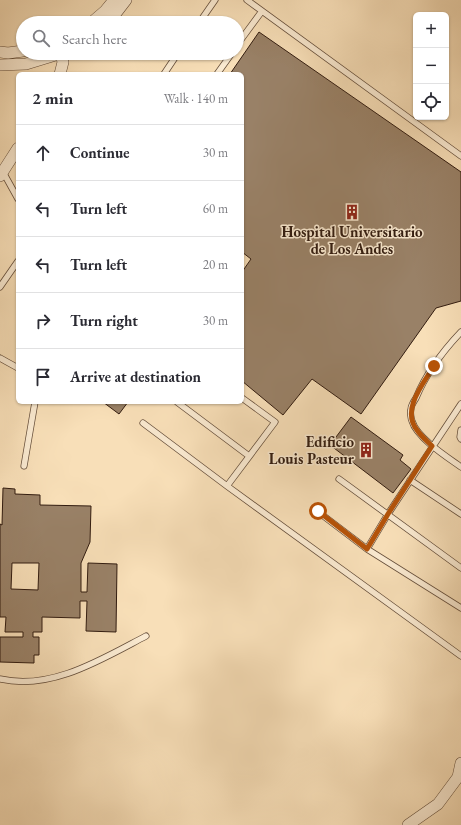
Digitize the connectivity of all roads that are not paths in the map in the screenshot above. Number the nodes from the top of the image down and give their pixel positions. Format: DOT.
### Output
graph roads {
  1 [pos="114,0"];
  2 [pos="126,0"];
  3 [pos="215,0"];
  4 [pos="247,0"];
  5 [pos="262,11"];
  6 [pos="99,16"];
  7 [pos="113,16"];
  8 [pos="204,16"];
  9 [pos="244,35"];
  10 [pos="16,51"];
  11 [pos="0,52"];
  12 [pos="39,60"];
  13 [pos="63,60"];
  14 [pos="173,60"];
  15 [pos="227,60"];
  16 [pos="0,65"];
  17 [pos="60,72"];
  18 [pos="165,72"];
  19 [pos="218,72"];
  20 [pos="16,151"];
  21 [pos="461,156"];
  22 [pos="1,174"];
  23 [pos="16,196"];
  24 [pos="16,264"];
  25 [pos="0,288"];
  26 [pos="461,332"];
  27 [pos="0,358"];
  28 [pos="16,367"];
  29 [pos="244,399"];
  30 [pos="35,404"];
  31 [pos="180,404"];
  32 [pos="461,404"];
  33 [pos="143,423"];
  34 [pos="461,430"];
  35 [pos="461,439"];
  36 [pos="432,446"];
  37 [pos="249,456"];
  38 [pos="24,466"];
  39 [pos="461,467"];
  40 [pos="339,479"];
  41 [pos="410,480"];
  42 [pos="227,486"];
  43 [pos="318,511"];
  44 [pos="388,514"];
  45 [pos="461,514"];
  46 [pos="367,549"];
  47 [pos="461,568"];
  48 [pos="461,608"];
  49 [pos="146,636"];
  50 [pos="461,656"];
  51 [pos="0,679"];
  52 [pos="461,763"];
  53 [pos="408,825"];
  1 -- 6 [label="street"];
  2 -- 7 [label="street"];
  3 -- 8 [label="lane"];
  4 -- 5 [label="lane"];
  5 -- 9 [label="lane"];
  5 -- 21 [label="lane"];
  10 -- 11 [label="street"];
  12 -- 16 [label="street"];
  13 -- 17 [label="street"];
  14 -- 18 [label="lane"];
  15 -- 19 [label="lane"];
  20 -- 22 [label="street"];
  22 -- 23 [label="lane"];
  24 -- 25 [label="lane"];
  26 -- 36 [label="lane"];
  27 -- 28 [label="lane"];
  29 -- 37 [label="lane"];
  30 -- 38 [label="lane"];
  31 -- 37 [label="lane"];
  32 -- 36 [label="lane"];
  33 -- 42 [label="lane"];
  34 -- 35 [label="lane"];
  36 -- 39 [label="lane"];
  36 -- 41 [label="lane"];
  37 -- 42 [label="lane"];
  40 -- 44 [label="lane"];
  41 -- 44 [label="lane"];
  41 -- 45 [label="lane"];
  42 -- 50 [label="lane"];
  43 -- 46 [label="lane"];
  44 -- 46 [label="lane"];
  44 -- 47 [label="lane"];
  46 -- 48 [label="lane"];
  49 -- 51 [label="lane"];
  52 -- 53 [label="street"];
}
